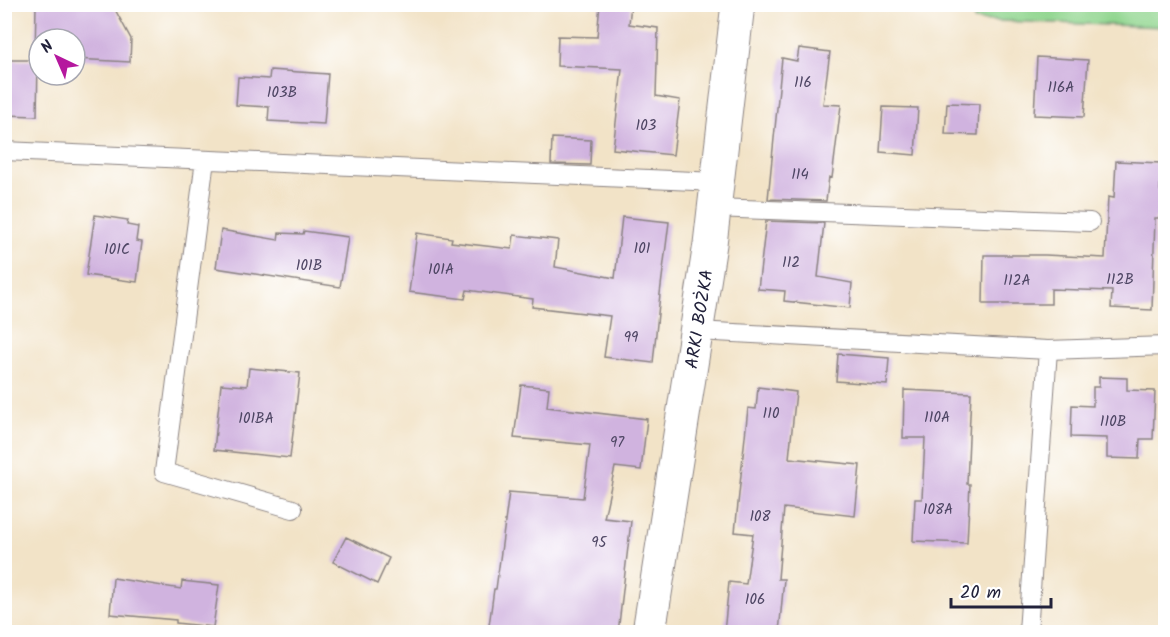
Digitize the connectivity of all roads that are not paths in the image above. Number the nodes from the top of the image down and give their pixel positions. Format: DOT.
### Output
graph roads {
  1 [pos="738,4"];
  2 [pos="4,151"];
  3 [pos="206,160"];
  4 [pos="716,195"];
  5 [pos="1090,222"];
  6 [pos="697,331"];
  7 [pos="1166,346"];
  8 [pos="1048,350"];
  9 [pos="293,509"];
  10 [pos="649,633"];
  11 [pos="1028,633"];
  1 -- 4 [label="street, ARKI BOŻKA"];
  2 -- 3 [label="lane"];
  3 -- 4 [label="lane"];
  3 -- 9 [label="lane"];
  4 -- 5 [label="lane"];
  4 -- 6 [label="street, ARKI BOŻKA"];
  6 -- 8 [label="lane"];
  6 -- 10 [label="street, ARKI BOŻKA"];
  7 -- 8 [label="lane"];
  8 -- 11 [label="lane"];
}
